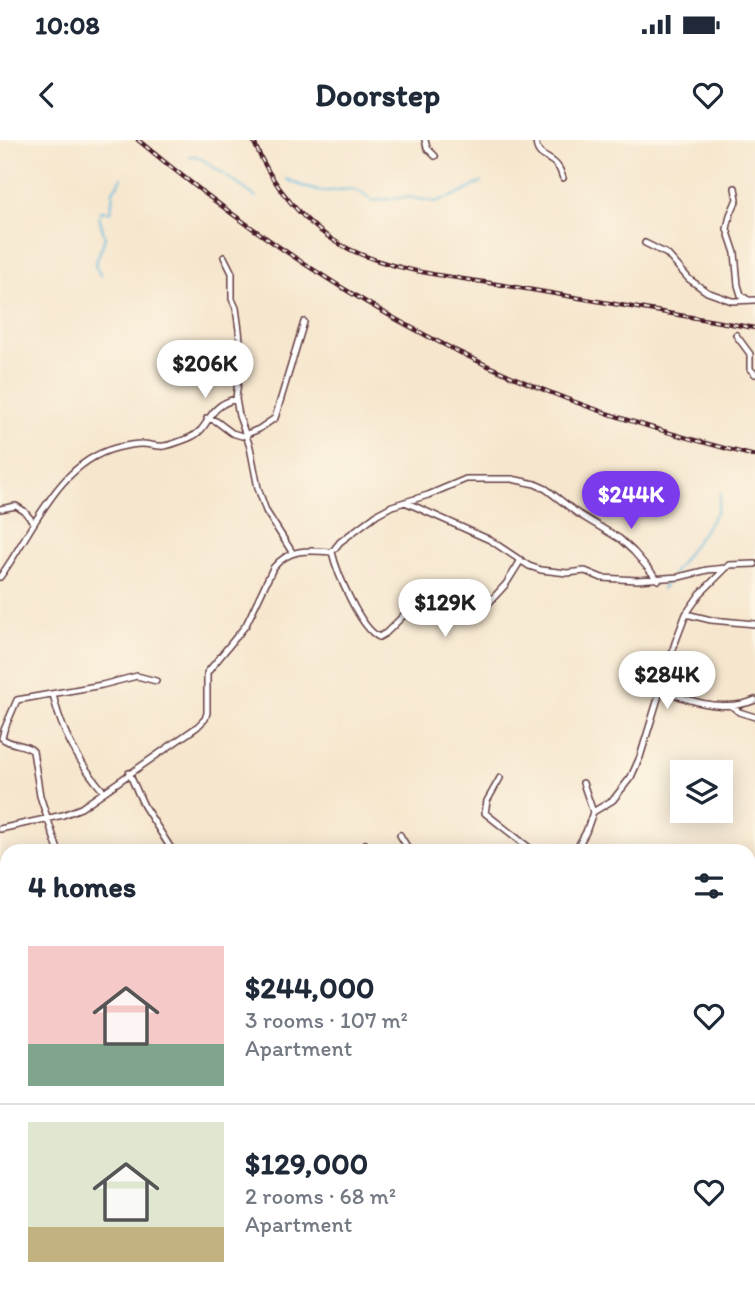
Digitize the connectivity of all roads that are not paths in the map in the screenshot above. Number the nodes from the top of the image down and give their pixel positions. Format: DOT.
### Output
graph roads {
  1 [pos="425,140"];
  2 [pos="536,140"];
  3 [pos="435,156"];
  4 [pos="563,177"];
  5 [pos="735,188"];
  6 [pos="645,243"];
  7 [pos="224,257"];
  8 [pos="751,300"];
  9 [pos="304,323"];
  10 [pos="736,335"];
  11 [pos="755,374"];
  12 [pos="236,399"];
  13 [pos="207,418"];
  14 [pos="246,435"];
  15 [pos="405,502"];
  16 [pos="0,509"];
  17 [pos="34,523"];
  18 [pos="292,552"];
  19 [pos="332,552"];
  20 [pos="521,560"];
  21 [pos="755,564"];
  22 [pos="726,568"];
  23 [pos="0,577"];
  24 [pos="657,580"];
  25 [pos="687,614"];
  26 [pos="755,624"];
  27 [pos="156,681"];
  28 [pos="660,690"];
  29 [pos="53,694"];
  30 [pos="755,700"];
  31 [pos="733,706"];
  32 [pos="755,717"];
  33 [pos="129,774"];
  34 [pos="500,778"];
  35 [pos="583,783"];
  36 [pos="104,792"];
  37 [pos="593,811"];
  38 [pos="47,819"];
  39 [pos="0,829"];
  40 [pos="400,835"];
  41 [pos="56,844"];
  42 [pos="168,844"];
  43 [pos="405,844"];
  44 [pos="524,844"];
  45 [pos="579,844"];
  1 -- 3 [label="street"];
  2 -- 4 [label="street"];
  5 -- 8 [label="street"];
  6 -- 8 [label="street"];
  7 -- 12 [label="street"];
  9 -- 14 [label="street"];
  10 -- 11 [label="street"];
  12 -- 13 [label="street"];
  12 -- 14 [label="street"];
  13 -- 14 [label="street"];
  13 -- 17 [label="street"];
  14 -- 18 [label="street"];
  15 -- 19 [label="street"];
  15 -- 20 [label="street"];
  15 -- 24 [label="street"];
  16 -- 17 [label="street"];
  17 -- 23 [label="street"];
  18 -- 19 [label="street"];
  18 -- 33 [label="street"];
  19 -- 20 [label="street"];
  20 -- 24 [label="street"];
  21 -- 22 [label="street"];
  22 -- 24 [label="street"];
  22 -- 25 [label="street"];
  25 -- 26 [label="street"];
  25 -- 28 [label="street"];
  27 -- 29 [label="street"];
  28 -- 31 [label="street"];
  28 -- 37 [label="street"];
  29 -- 36 [label="street"];
  29 -- 38 [label="street"];
  30 -- 31 [label="street"];
  31 -- 32 [label="street"];
  33 -- 36 [label="street"];
  33 -- 42 [label="street"];
  34 -- 44 [label="street"];
  35 -- 37 [label="street"];
  36 -- 38 [label="street"];
  37 -- 45 [label="street"];
  38 -- 39 [label="street"];
  38 -- 41 [label="street"];
  40 -- 43 [label="street"];
}
